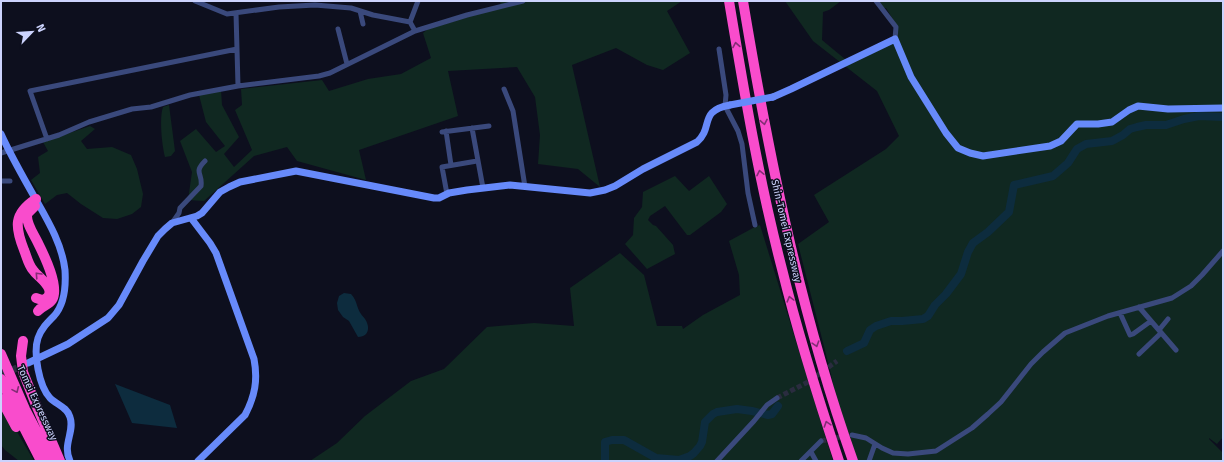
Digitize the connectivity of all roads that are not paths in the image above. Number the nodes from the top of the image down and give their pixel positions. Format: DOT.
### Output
graph roads {
  1 [pos="197,1"];
  2 [pos="418,1"];
  3 [pos="523,1"];
  4 [pos="729,1"];
  5 [pos="743,1"];
  6 [pos="876,1"];
  7 [pos="339,4"];
  8 [pos="360,11"];
  9 [pos="236,13"];
  10 [pos="410,22"];
  11 [pos="363,24"];
  12 [pos="338,29"];
  13 [pos="415,31"];
  14 [pos="895,39"];
  15 [pos="237,49"];
  16 [pos="719,49"];
  17 [pos="347,64"];
  18 [pos="238,86"];
  19 [pos="504,89"];
  20 [pos="727,105"];
  21 [pos="1223,108"];
  22 [pos="489,126"];
  23 [pos="472,128"];
  24 [pos="1,134"];
  25 [pos="47,139"];
  26 [pos="9,151"];
  27 [pos="1,153"];
  28 [pos="477,160"];
  29 [pos="205,161"];
  30 [pos="451,165"];
  31 [pos="1,181"];
  32 [pos="10,181"];
  33 [pos="526,187"];
  34 [pos="483,188"];
  35 [pos="447,194"];
  36 [pos="37,202"];
  37 [pos="191,218"];
  38 [pos="172,223"];
  39 [pos="755,225"];
  40 [pos="1223,251"];
  41 [pos="36,298"];
  42 [pos="1139,307"];
  43 [pos="38,311"];
  44 [pos="1120,313"];
  45 [pos="1168,318"];
  46 [pos="1151,321"];
  47 [pos="1160,332"];
  48 [pos="23,341"];
  49 [pos="1176,350"];
  50 [pos="1,354"];
  51 [pos="1139,354"];
  52 [pos="36,360"];
  53 [pos="28,364"];
  54 [pos="1,379"];
  55 [pos="777,398"];
  56 [pos="1,399"];
  57 [pos="852,435"];
  58 [pos="821,441"];
  59 [pos="875,444"];
  60 [pos="811,452"];
  61 [pos="37,461"];
  62 [pos="41,461"];
  63 [pos="52,461"];
  64 [pos="60,461"];
  65 [pos="70,461"];
  66 [pos="198,461"];
  67 [pos="717,461"];
  68 [pos="801,461"];
  69 [pos="816,461"];
  70 [pos="839,461"];
  71 [pos="853,461"];
  72 [pos="868,461"];
  1 -- 9 [label="street"];
  2 -- 10 [label="street"];
  3 -- 13 [label="street"];
  70 -- 4 [label="highway, Shin-Tomei Expressway, one-way"];
  5 -- 71 [label="highway, Shin-Tomei Expressway, one-way"];
  6 -- 14 [label="street"];
  7 -- 8 [label="street"];
  7 -- 9 [label="street"];
  8 -- 10 [label="street"];
  8 -- 11 [label="street"];
  9 -- 15 [label="street"];
  10 -- 13 [label="street"];
  12 -- 17 [label="street"];
  13 -- 17 [label="street"];
  14 -- 20 [label="street, bridge"];
  14 -- 21 [label="street"];
  15 -- 18 [label="street"];
  15 -- 25 [label="street"];
  16 -- 20 [label="street"];
  17 -- 18 [label="street"];
  18 -- 25 [label="street"];
  19 -- 33 [label="street"];
  20 -- 33 [label="street"];
  20 -- 39 [label="street"];
  22 -- 23 [label="street"];
  23 -- 28 [label="street"];
  23 -- 30 [label="street"];
  24 -- 26 [label="street"];
  25 -- 26 [label="street"];
  26 -- 27 [label="street"];
  26 -- 36 [label="street"];
  28 -- 30 [label="street"];
  28 -- 34 [label="street"];
  29 -- 38 [label="street"];
  30 -- 35 [label="street"];
  31 -- 32 [label="street"];
  33 -- 34 [label="street"];
  34 -- 35 [label="street"];
  35 -- 37 [label="street"];
  41 -- 36 [label="highway, one-way"];
  36 -- 43 [label="highway"];
  36 -- 52 [label="street"];
  37 -- 38 [label="street"];
  37 -- 66 [label="street"];
  38 -- 52 [label="street"];
  40 -- 42 [label="street"];
  42 -- 44 [label="street"];
  42 -- 46 [label="street"];
  44 -- 46 [label="street"];
  44 -- 59 [label="street"];
  45 -- 47 [label="street"];
  46 -- 47 [label="street"];
  47 -- 49 [label="street"];
  47 -- 51 [label="street"];
  48 -- 64 [label="highway"];
  50 -- 63 [label="highway, Tomei Expressway, one-way"];
  52 -- 53 [label="street"];
  52 -- 65 [label="street"];
  54 -- 62 [label="highway"];
  55 -- 67 [label="street"];
  56 -- 61 [label="highway"];
  57 -- 59 [label="street"];
  58 -- 60 [label="street"];
  59 -- 72 [label="street"];
  60 -- 68 [label="street"];
  60 -- 69 [label="street"];
}
